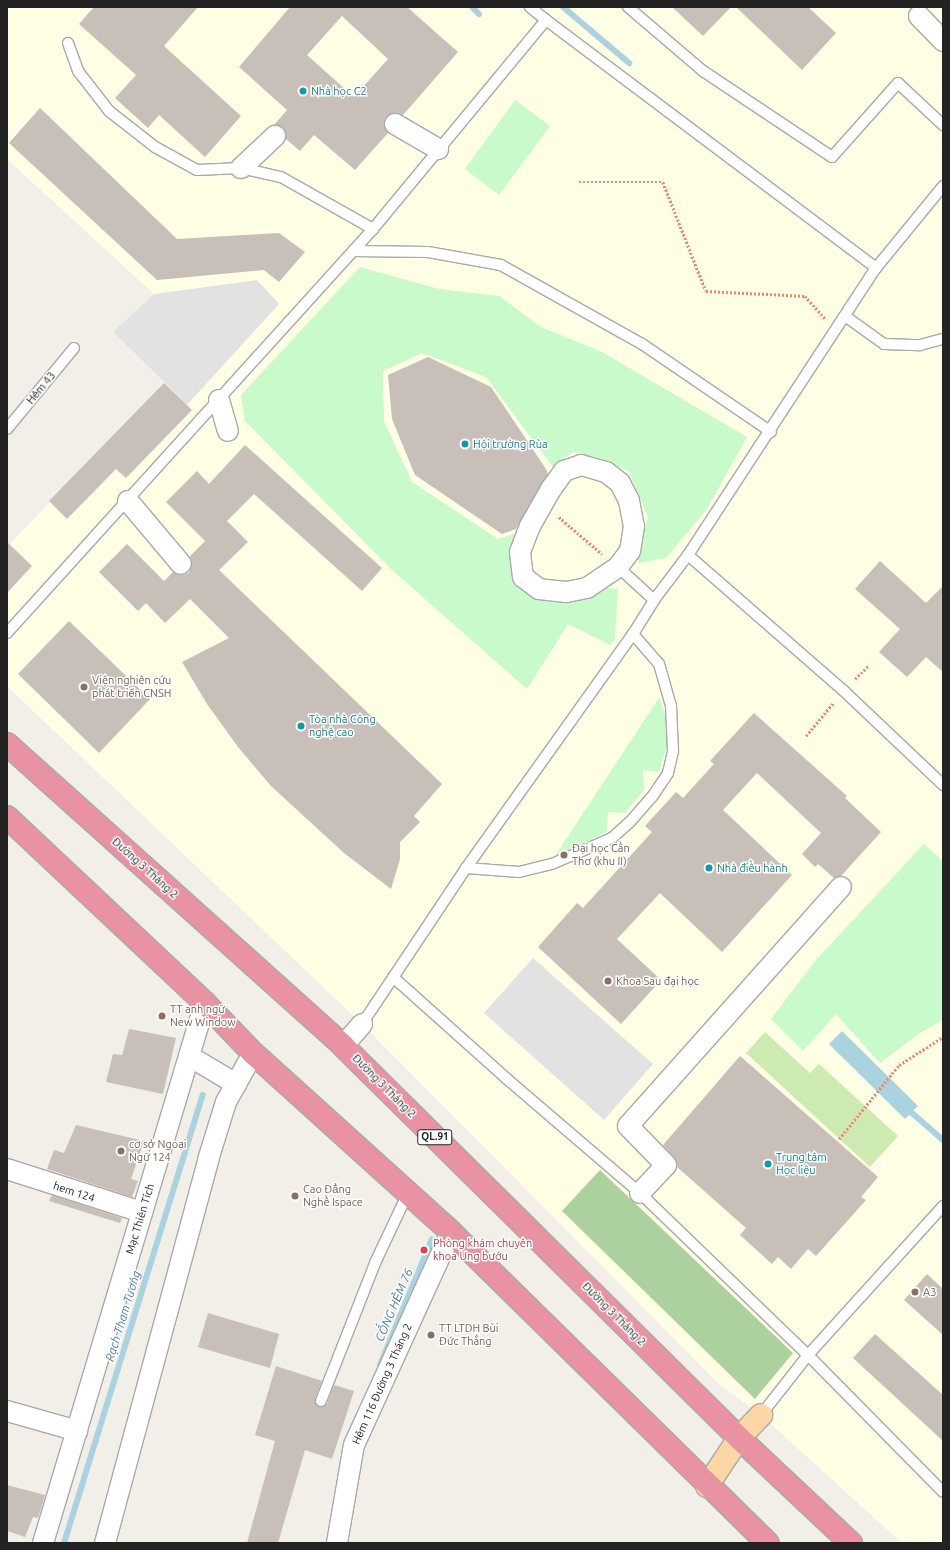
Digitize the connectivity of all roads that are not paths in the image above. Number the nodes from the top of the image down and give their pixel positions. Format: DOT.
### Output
graph roads {
  1 [pos="530,7"];
  2 [pos="628,7"];
  3 [pos="919,16"];
  4 [pos="546,20"];
  5 [pos="943,42"];
  6 [pos="68,43"];
  7 [pos="395,124"];
  8 [pos="943,125"];
  9 [pos="275,136"];
  10 [pos="438,150"];
  11 [pos="241,168"];
  12 [pos="943,186"];
  13 [pos="373,229"];
  14 [pos="352,251"];
  15 [pos="876,268"];
  16 [pos="845,316"];
  17 [pos="943,339"];
  18 [pos="74,348"];
  19 [pos="219,400"];
  20 [pos="7,429"];
  21 [pos="228,431"];
  22 [pos="771,432"];
  23 [pos="128,501"];
  24 [pos="688,555"];
  25 [pos="182,564"];
  26 [pos="618,567"];
  27 [pos="654,600"];
  28 [pos="7,633"];
  29 [pos="633,634"];
  30 [pos="7,744"];
  31 [pos="943,785"];
  32 [pos="7,817"];
  33 [pos="466,868"];
  34 [pos="841,887"];
  35 [pos="393,977"];
  36 [pos="205,1003"];
  37 [pos="362,1024"];
  38 [pos="343,1046"];
  39 [pos="253,1053"];
  40 [pos="189,1056"];
  41 [pos="236,1084"];
  42 [pos="7,1169"];
  43 [pos="408,1193"];
  44 [pos="640,1193"];
  45 [pos="943,1206"];
  46 [pos="142,1212"];
  47 [pos="451,1232"];
  48 [pos="808,1355"];
  49 [pos="321,1401"];
  50 [pos="7,1411"];
  51 [pos="761,1416"];
  52 [pos="77,1431"];
  53 [pos="739,1438"];
  54 [pos="707,1486"];
  55 [pos="943,1492"];
  56 [pos="43,1543"];
  57 [pos="105,1543"];
  58 [pos="337,1543"];
  59 [pos="768,1543"];
  60 [pos="851,1543"];
  1 -- 4 [label="lane"];
  2 -- 8 [label="lane"];
  3 -- 5 [label="street"];
  4 -- 10 [label="lane"];
  4 -- 15 [label="lane"];
  6 -- 11 [label="lane"];
  7 -- 10 [label="street"];
  9 -- 11 [label="street"];
  10 -- 13 [label="lane"];
  11 -- 13 [label="lane"];
  12 -- 15 [label="lane"];
  13 -- 14 [label="lane"];
  14 -- 19 [label="lane"];
  14 -- 22 [label="lane"];
  15 -- 16 [label="lane"];
  16 -- 17 [label="lane"];
  16 -- 22 [label="lane"];
  18 -- 20 [label="lane, Hẻm 43"];
  19 -- 21 [label="street"];
  19 -- 23 [label="lane"];
  22 -- 24 [label="lane"];
  23 -- 25 [label="street"];
  23 -- 28 [label="lane"];
  24 -- 27 [label="lane"];
  24 -- 31 [label="lane"];
  26 -- 26 [label="street"];
  26 -- 27 [label="lane"];
  27 -- 29 [label="lane"];
  29 -- 33 [label="lane"];
  29 -- 33 [label="lane"];
  30 -- 38 [label="highway, Đường 3 Tháng 2 / QL.91"];
  32 -- 36 [label="highway"];
  33 -- 35 [label="lane"];
  34 -- 44 [label="street"];
  35 -- 37 [label="lane"];
  35 -- 44 [label="lane"];
  36 -- 39 [label="highway"];
  36 -- 40 [label="street, Mạc Thiên Tích"];
  37 -- 38 [label="street"];
  38 -- 53 [label="highway, Đường 3 Tháng 2 / QL.91"];
  39 -- 41 [label="street"];
  39 -- 43 [label="highway"];
  40 -- 41 [label="street"];
  40 -- 46 [label="street, Mạc Thiên Tích"];
  41 -- 57 [label="street"];
  42 -- 46 [label="street, hem 124"];
  43 -- 47 [label="highway"];
  43 -- 49 [label="lane"];
  44 -- 48 [label="lane"];
  45 -- 48 [label="lane"];
  46 -- 52 [label="street, Mạc Thiên Tích"];
  47 -- 54 [label="highway"];
  47 -- 58 [label="street, Hẻm 116 Đường 3 Tháng 2"];
  48 -- 51 [label="lane"];
  48 -- 55 [label="lane"];
  50 -- 52 [label="street"];
  51 -- 53 [label="main road"];
  52 -- 56 [label="street, Mạc Thiên Tích"];
  53 -- 54 [label="main road"];
  53 -- 60 [label="highway, Đường 3 Tháng 2 / QL.91"];
  54 -- 59 [label="highway"];
}
